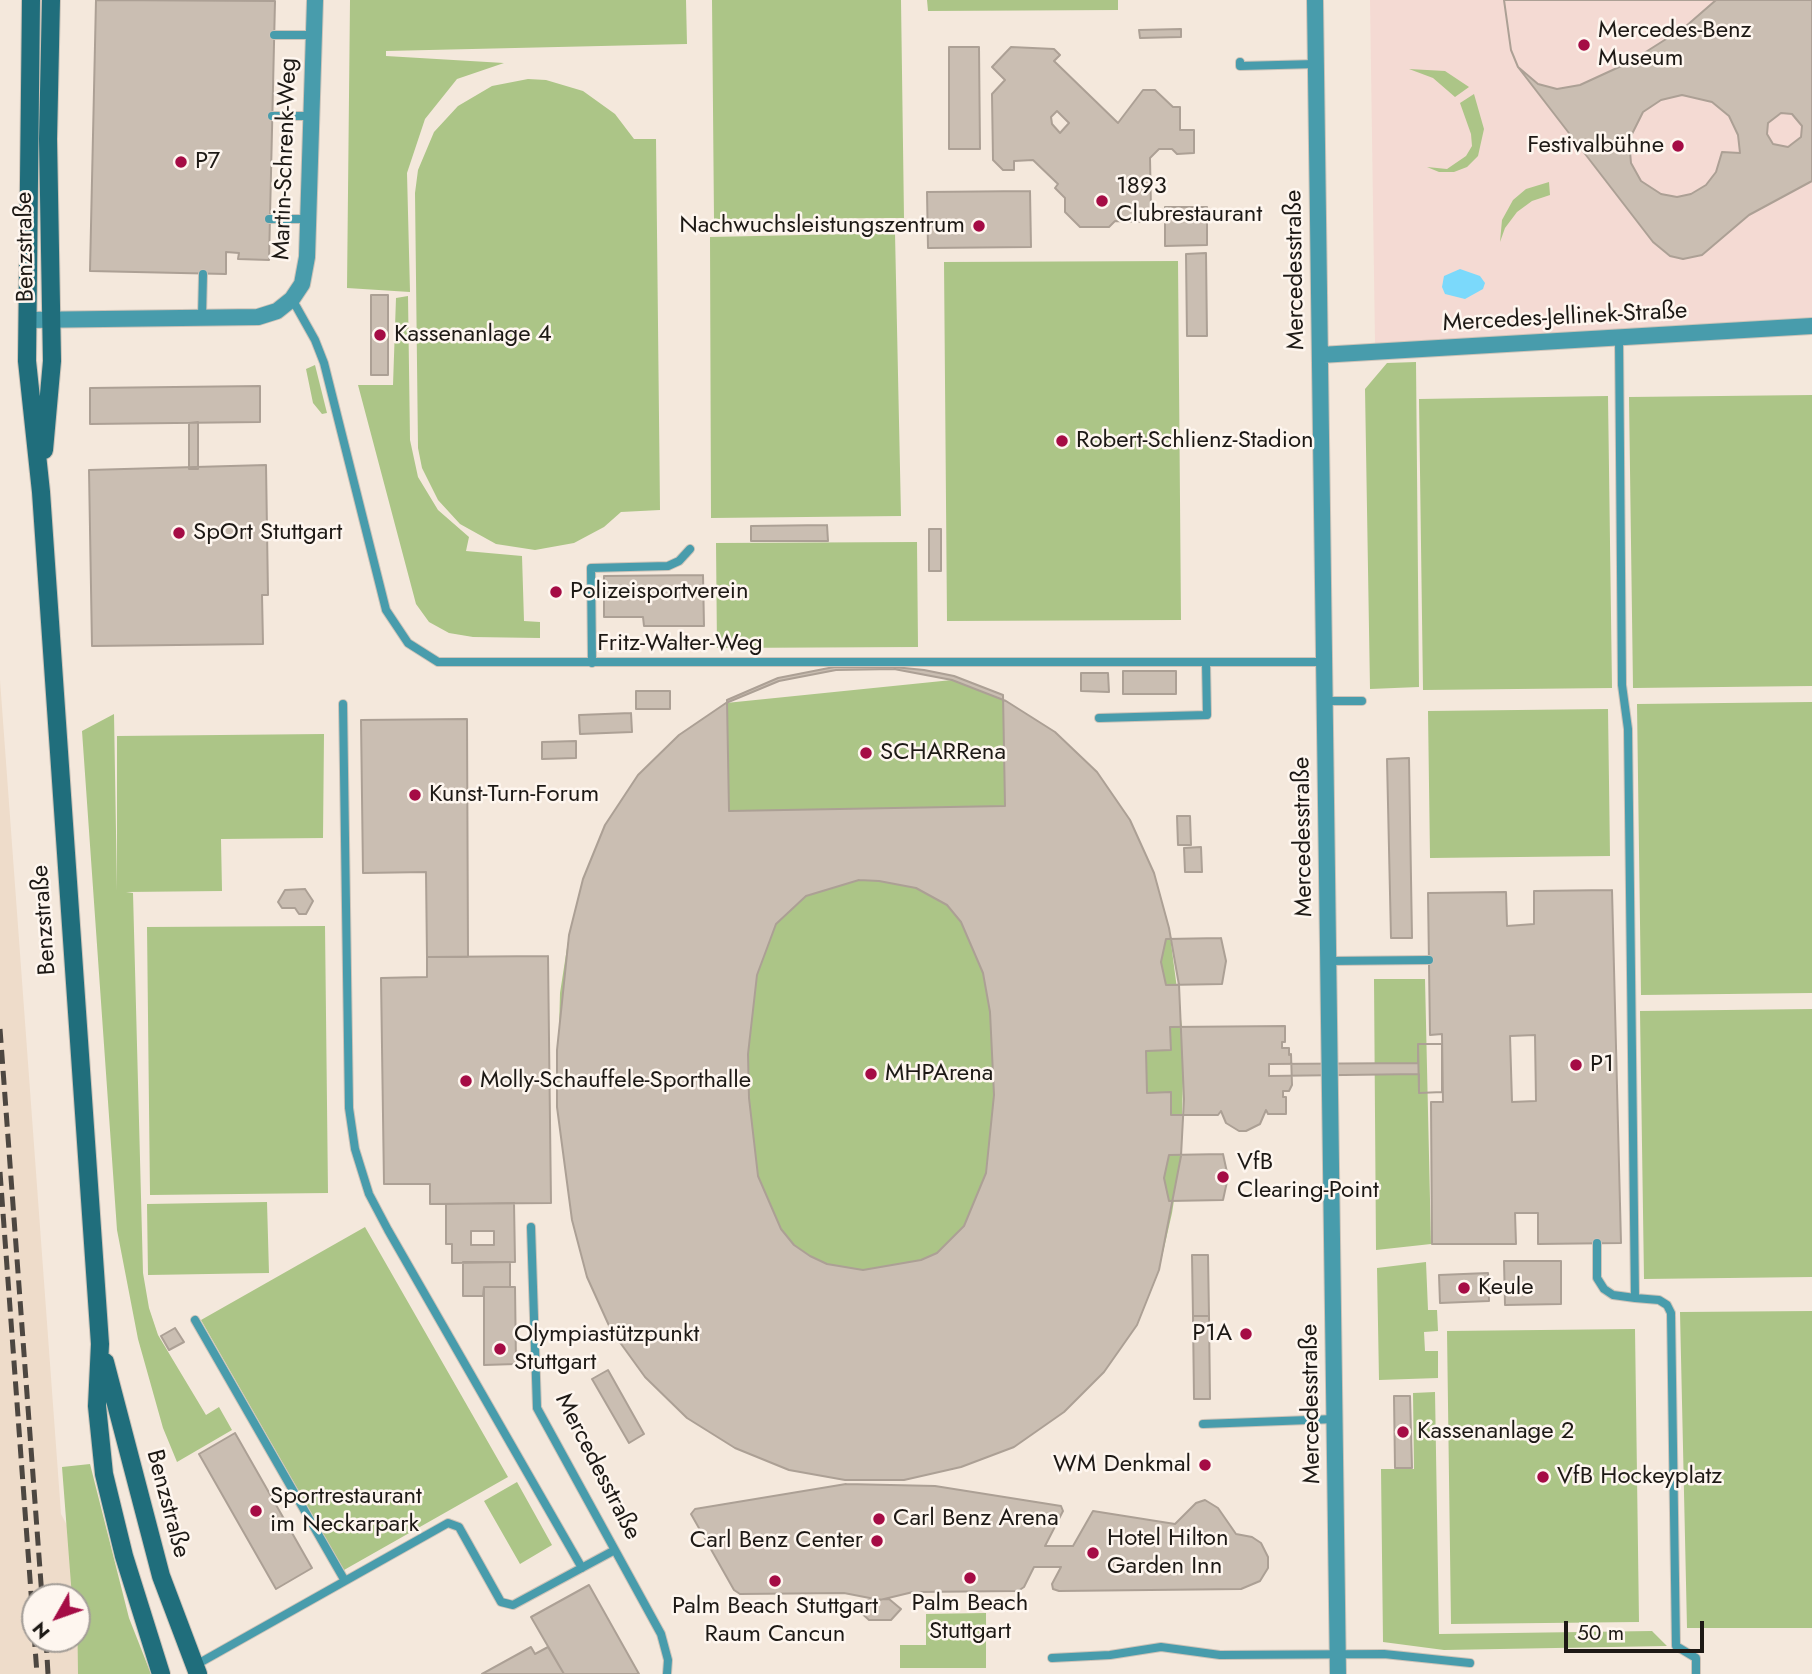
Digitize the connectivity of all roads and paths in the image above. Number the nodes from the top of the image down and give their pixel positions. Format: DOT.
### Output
graph roads {
  1 [pos="31,0"];
  2 [pos="51,0"];
  3 [pos="315,0"];
  4 [pos="1315,0"];
  5 [pos="274,35"];
  6 [pos="314,35"];
  7 [pos="1240,62"];
  8 [pos="1316,64"];
  9 [pos="272,116"];
  10 [pos="311,116"];
  11 [pos="270,219"];
  12 [pos="309,219"];
  13 [pos="203,274"];
  14 [pos="292,299"];
  15 [pos="202,317"];
  16 [pos="27,320"];
  17 [pos="51,320"];
  18 [pos="1812,326"];
  19 [pos="1619,338"];
  20 [pos="1320,355"];
  21 [pos="41,492"];
  22 [pos="691,549"];
  23 [pos="1206,662"];
  24 [pos="1324,662"];
  25 [pos="592,663"];
  26 [pos="1325,701"];
  27 [pos="1362,701"];
  28 [pos="343,704"];
  29 [pos="1100,718"];
  30 [pos="1429,960"];
  31 [pos="1329,961"];
  32 [pos="531,1227"];
  33 [pos="1597,1243"];
  34 [pos="1635,1298"];
  35 [pos="195,1320"];
  36 [pos="100,1344"];
  37 [pos="1335,1419"];
  38 [pos="1203,1424"];
  39 [pos="613,1551"];
  40 [pos="582,1568"];
  41 [pos="345,1581"];
  42 [pos="1338,1655"];
  43 [pos="1052,1658"];
  44 [pos="1470,1663"];
  45 [pos="196,1670"];
  46 [pos="161,1674"];
  47 [pos="667,1674"];
  48 [pos="1338,1674"];
  49 [pos="1696,1674"];
  1 -- 16 [label="main road, Benzstraße"];
  2 -- 17 [label="main road, Benzstraße"];
  3 -- 6 [label="street, Martin-Schrenk-Weg"];
  4 -- 8 [label="street, Mercedesstraße"];
  5 -- 6 [label="lane"];
  6 -- 10 [label="street, Martin-Schrenk-Weg"];
  7 -- 8 [label="lane"];
  8 -- 20 [label="street, Mercedesstraße"];
  9 -- 10 [label="lane"];
  10 -- 12 [label="street, Martin-Schrenk-Weg"];
  11 -- 12 [label="lane"];
  12 -- 14 [label="street, Martin-Schrenk-Weg"];
  13 -- 15 [label="lane"];
  14 -- 15 [label="street"];
  14 -- 25 [label="lane, Fritz-Walter-Weg"];
  15 -- 17 [label="street"];
  16 -- 17 [label="street"];
  16 -- 21 [label="main road, Benzstraße"];
  17 -- 21 [label="main road, Benzstraße"];
  18 -- 19 [label="street, Mercedes-Jellinek-Straße"];
  19 -- 20 [label="street, Mercedes-Jellinek-Straße"];
  19 -- 34 [label="lane"];
  20 -- 24 [label="street, Mercedesstraße"];
  21 -- 36 [label="main road, Benzstraße"];
  22 -- 25 [label="lane"];
  23 -- 24 [label="lane, Fritz-Walter-Weg"];
  23 -- 25 [label="lane, Fritz-Walter-Weg"];
  23 -- 29 [label="lane"];
  24 -- 26 [label="street, Mercedesstraße"];
  26 -- 27 [label="lane"];
  26 -- 31 [label="street, Mercedesstraße"];
  28 -- 40 [label="lane"];
  30 -- 31 [label="lane"];
  31 -- 37 [label="street, Mercedesstraße"];
  32 -- 39 [label="lane, Mercedesstraße"];
  33 -- 34 [label="lane"];
  34 -- 49 [label="lane"];
  35 -- 41 [label="lane"];
  36 -- 45 [label="main road, Benzstraße"];
  36 -- 46 [label="main road, Benzstraße"];
  37 -- 38 [label="lane"];
  37 -- 42 [label="street, Mercedesstraße"];
  39 -- 40 [label="lane"];
  39 -- 47 [label="lane, Mercedesstraße"];
  40 -- 41 [label="lane"];
  41 -- 45 [label="lane"];
  42 -- 43 [label="lane"];
  42 -- 44 [label="lane"];
  42 -- 48 [label="street, Mercedesstraße"];
}
